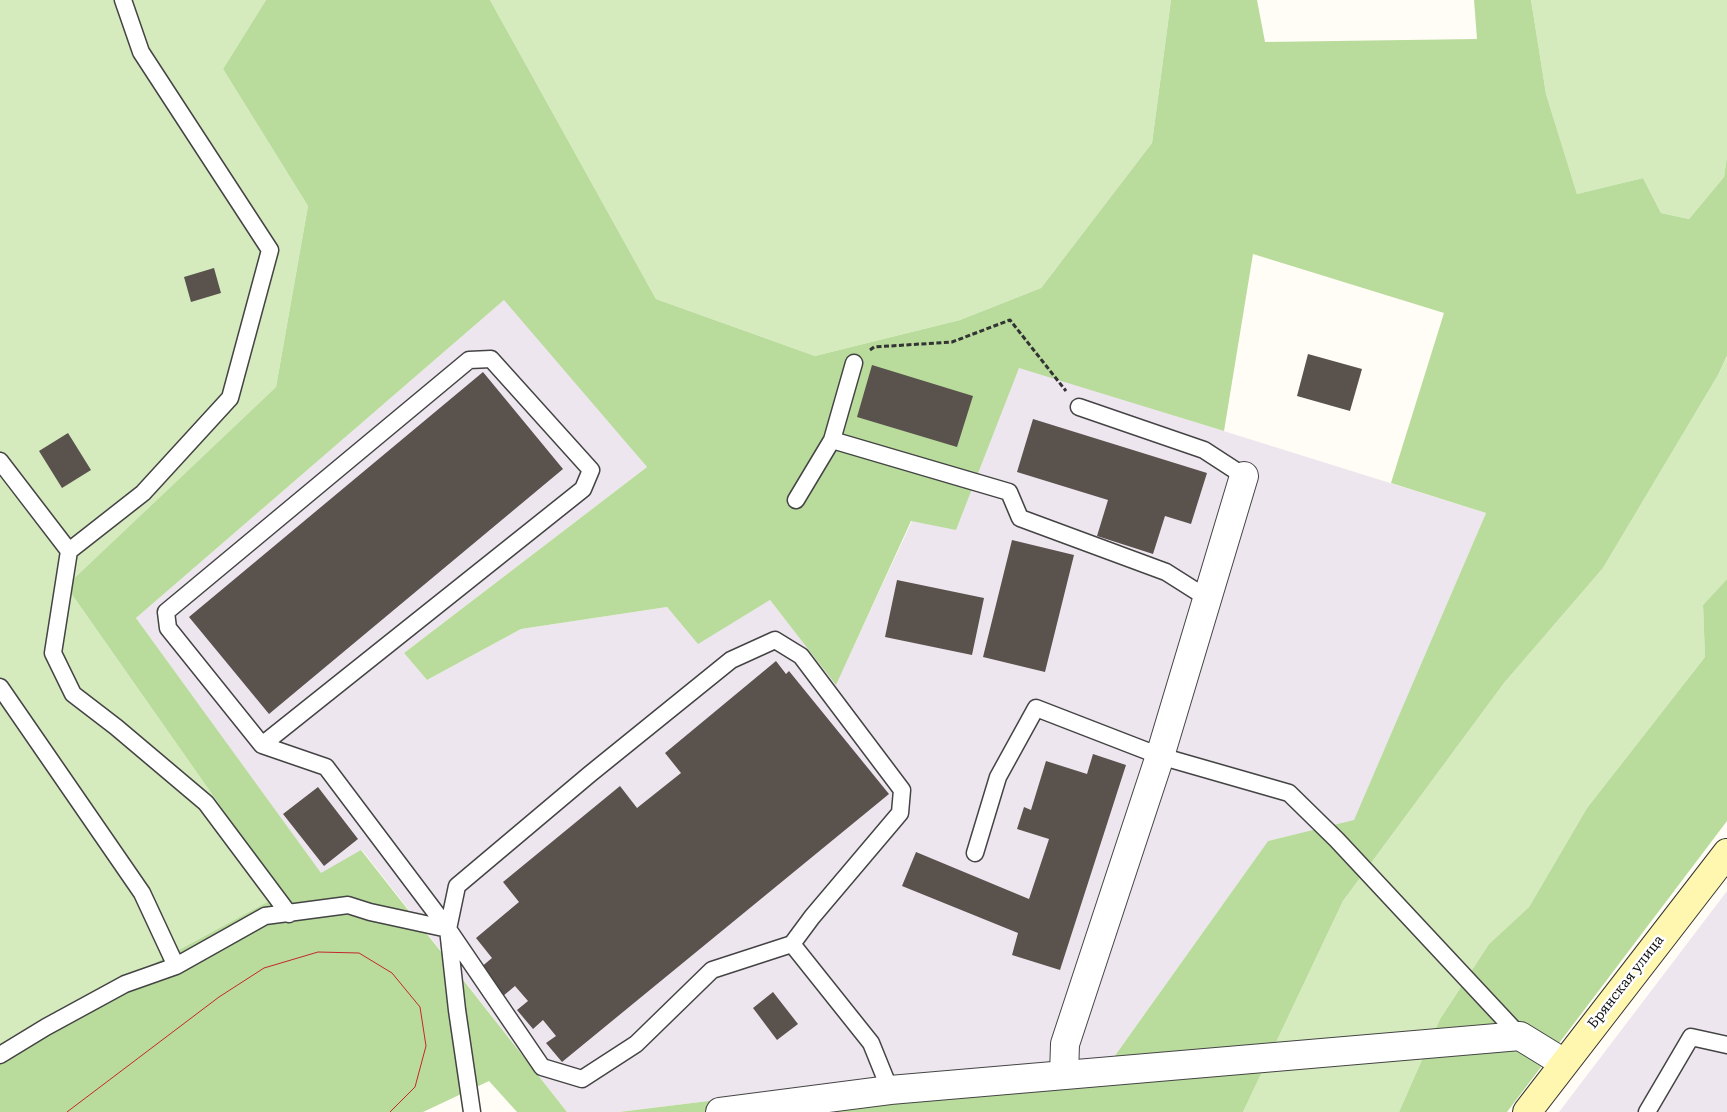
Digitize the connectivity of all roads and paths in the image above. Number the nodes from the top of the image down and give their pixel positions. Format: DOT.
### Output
graph roads {
  1 [pos="123,0"];
  2 [pos="854,363"];
  3 [pos="1079,407"];
  4 [pos="832,440"];
  5 [pos="0,461"];
  6 [pos="1244,476"];
  7 [pos="796,500"];
  8 [pos="69,551"];
  9 [pos="1207,598"];
  10 [pos="0,687"];
  11 [pos="262,744"];
  12 [pos="1160,756"];
  13 [pos="975,853"];
  14 [pos="1727,854"];
  15 [pos="289,914"];
  16 [pos="448,929"];
  17 [pos="792,944"];
  18 [pos="176,966"];
  19 [pos="1520,1036"];
  20 [pos="1727,1044"];
  21 [pos="0,1055"];
  22 [pos="1564,1063"];
  23 [pos="1064,1075"];
  24 [pos="890,1090"];
  25 [pos="472,1112"];
  26 [pos="720,1112"];
  27 [pos="1527,1112"];
  28 [pos="1647,1112"];
  1 -- 8 [label="lane"];
  2 -- 3 [label="path"];
  2 -- 4 [label="lane"];
  3 -- 6 [label="lane"];
  4 -- 7 [label="lane"];
  4 -- 9 [label="lane"];
  5 -- 8 [label="lane"];
  6 -- 9 [label="street"];
  8 -- 15 [label="lane"];
  9 -- 12 [label="street"];
  10 -- 18 [label="lane"];
  11 -- 11 [label="lane"];
  11 -- 16 [label="lane"];
  12 -- 13 [label="lane"];
  12 -- 19 [label="lane"];
  12 -- 23 [label="street"];
  14 -- 22 [label="street, Брянская улица"];
  15 -- 16 [label="lane"];
  15 -- 18 [label="lane"];
  16 -- 17 [label="lane"];
  16 -- 17 [label="lane"];
  16 -- 25 [label="lane"];
  17 -- 24 [label="lane"];
  18 -- 21 [label="lane"];
  19 -- 22 [label="street"];
  19 -- 23 [label="street"];
  20 -- 28 [label="lane"];
  22 -- 27 [label="street, Брянская улица"];
  23 -- 24 [label="street"];
  24 -- 26 [label="street"];
}
